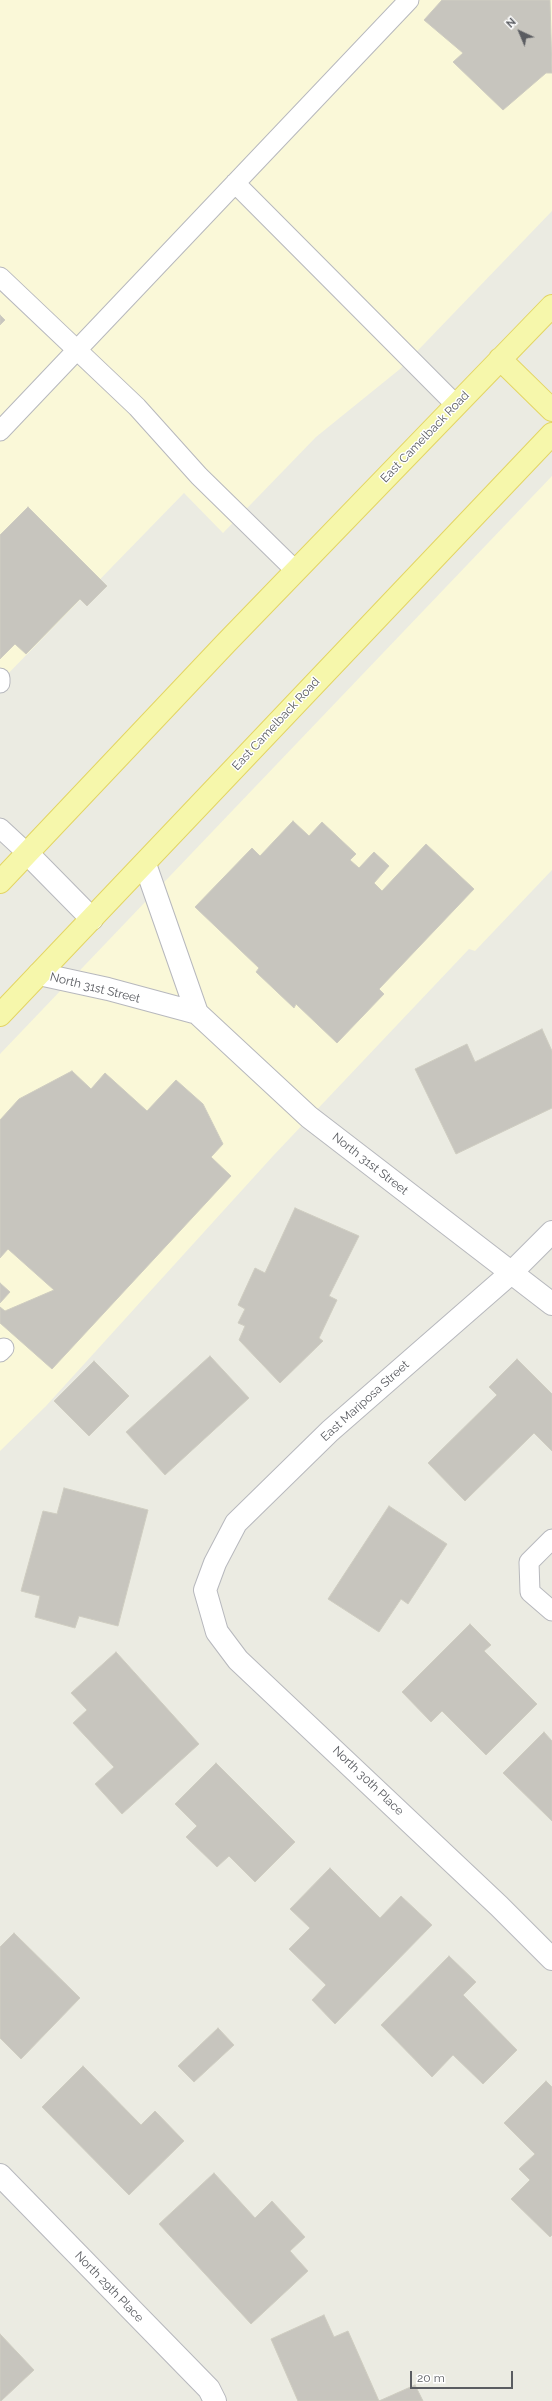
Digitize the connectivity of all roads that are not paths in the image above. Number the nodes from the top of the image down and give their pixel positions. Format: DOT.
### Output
graph roads {
  1 [pos="409,0"];
  2 [pos="235,183"];
  3 [pos="0,277"];
  4 [pos="552,306"];
  5 [pos="76,349"];
  6 [pos="500,359"];
  7 [pos="456,405"];
  8 [pos="552,410"];
  9 [pos="0,431"];
  10 [pos="552,434"];
  11 [pos="296,571"];
  12 [pos="0,678"];
  13 [pos="0,683"];
  14 [pos="0,828"];
  15 [pos="27,853"];
  16 [pos="144,864"];
  17 [pos="0,882"];
  18 [pos="92,919"];
  19 [pos="39,974"];
  20 [pos="197,1013"];
  21 [pos="0,1015"];
  22 [pos="552,1232"];
  23 [pos="511,1273"];
  24 [pos="552,1304"];
  25 [pos="552,1539"];
  26 [pos="205,1590"];
  27 [pos="552,1611"];
  28 [pos="552,1959"];
  29 [pos="0,2175"];
  30 [pos="215,2401"];
  1 -- 2 [label="lane"];
  2 -- 5 [label="lane"];
  2 -- 7 [label="lane"];
  3 -- 5 [label="lane"];
  4 -- 6 [label="main road, East Camelback Road"];
  5 -- 9 [label="lane"];
  5 -- 11 [label="lane"];
  6 -- 7 [label="main road, East Camelback Road"];
  6 -- 8 [label="main road"];
  7 -- 11 [label="main road, East Camelback Road"];
  10 -- 16 [label="main road, East Camelback Road"];
  11 -- 15 [label="main road, East Camelback Road"];
  12 -- 13 [label="lane"];
  14 -- 15 [label="lane"];
  15 -- 17 [label="main road, East Camelback Road"];
  15 -- 18 [label="street"];
  16 -- 18 [label="main road, East Camelback Road"];
  16 -- 20 [label="street, North 31st Street"];
  18 -- 19 [label="main road, East Camelback Road"];
  19 -- 20 [label="street, North 31st Street"];
  19 -- 21 [label="main road, East Camelback Road"];
  20 -- 23 [label="street, North 31st Street"];
  22 -- 23 [label="street, East Mariposa Street"];
  23 -- 24 [label="street, North 31st Street"];
  23 -- 26 [label="street, East Mariposa Street"];
  25 -- 27 [label="lane"];
  26 -- 28 [label="street, North 30th Place"];
  29 -- 30 [label="street, North 29th Place"];
}
